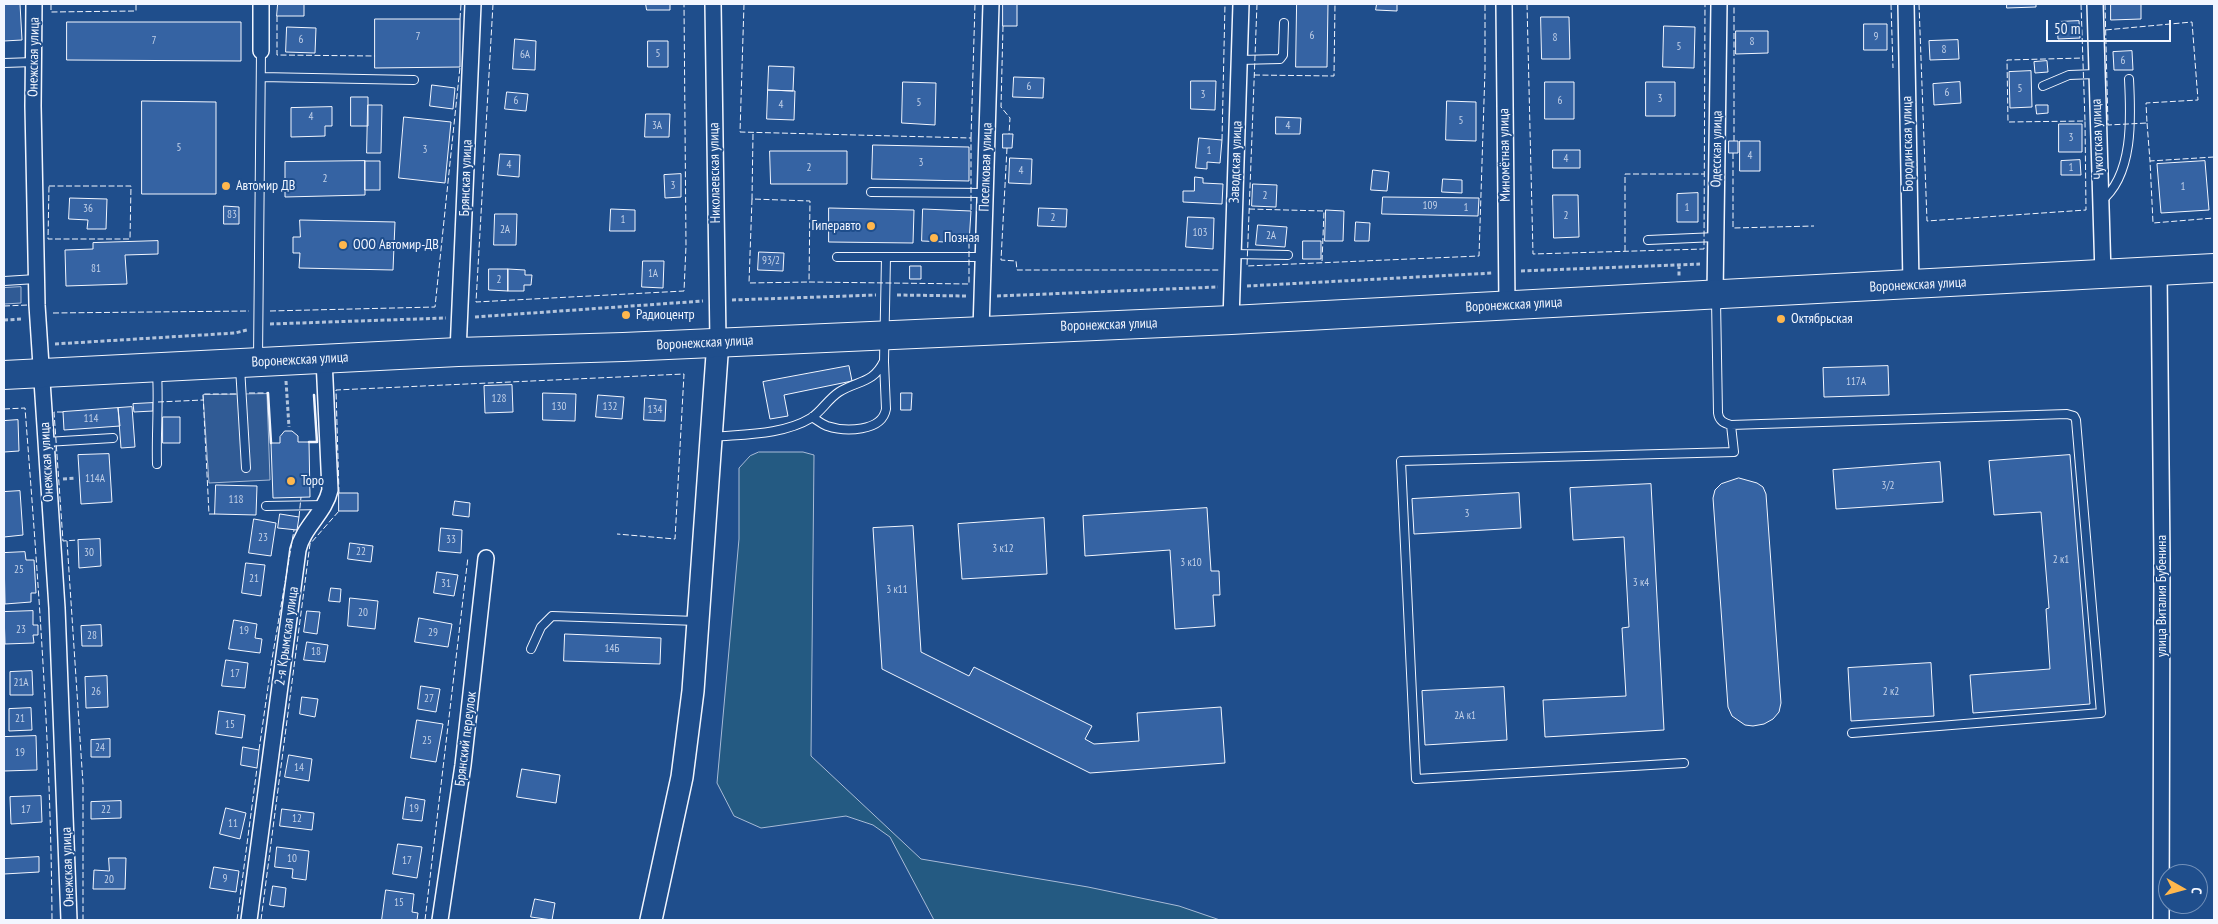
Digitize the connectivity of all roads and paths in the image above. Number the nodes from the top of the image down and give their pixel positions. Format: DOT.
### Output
graph roads {
  1 [pos="34,4"];
  2 [pos="261,4"];
  3 [pos="473,4"];
  4 [pos="713,4"];
  5 [pos="991,4"];
  6 [pos="1240,4"];
  7 [pos="1504,4"];
  8 [pos="1719,4"];
  9 [pos="1906,4"];
  10 [pos="2095,4"];
  11 [pos="1284,23"];
  12 [pos="261,51"];
  13 [pos="1239,60"];
  14 [pos="34,62"];
  15 [pos="4,63"];
  16 [pos="2096,74"];
  17 [pos="260,77"];
  18 [pos="2129,78"];
  19 [pos="414,80"];
  20 [pos="2042,86"];
  21 [pos="871,192"];
  22 [pos="985,193"];
  23 [pos="2100,202"];
  24 [pos="1716,238"];
  25 [pos="1648,240"];
  26 [pos="1233,254"];
  27 [pos="1288,255"];
  28 [pos="886,256"];
  29 [pos="837,257"];
  30 [pos="983,258"];
  31 [pos="2214,268"];
  32 [pos="2159,272"];
  33 [pos="2103,275"];
  34 [pos="36,279"];
  35 [pos="4,281"];
  36 [pos="1911,285"];
  37 [pos="1716,295"];
  38 [pos="1507,305"];
  39 [pos="1231,320"];
  40 [pos="981,330"];
  41 [pos="718,341"];
  42 [pos="884,347"];
  43 [pos="458,352"];
  44 [pos="324,359"];
  45 [pos="285,361"];
  46 [pos="249,362"];
  47 [pos="157,368"];
  48 [pos="42,374"];
  49 [pos="4,375"];
  50 [pos="812,418"];
  51 [pos="1731,425"];
  52 [pos="289,427"];
  53 [pos="712,437"];
  54 [pos="113,438"];
  55 [pos="46,442"];
  56 [pos="157,464"];
  57 [pos="246,468"];
  58 [pos="325,505"];
  59 [pos="266,506"];
  60 [pos="486,558"];
  61 [pos="699,621"];
  62 [pos="532,649"];
  63 [pos="1852,733"];
  64 [pos="1684,763"];
  65 [pos="69,920"];
  66 [pos="249,920"];
  67 [pos="440,920"];
  68 [pos="651,920"];
  69 [pos="2161,920"];
  1 -- 14 [label="street, Онежская улица"];
  2 -- 12 [label="street"];
  3 -- 43 [label="street, Брянская улица"];
  4 -- 41 [label="street, Николаевская улица"];
  5 -- 22 [label="street, Поселковая улица"];
  6 -- 13 [label="street, Заводская улица"];
  7 -- 38 [label="street, Миномётная улица"];
  8 -- 24 [label="street, Одесская улица"];
  9 -- 36 [label="street, Бородинская улица"];
  10 -- 16 [label="street, Чукотская улица"];
  11 -- 13 [label="lane"];
  12 -- 17 [label="lane"];
  13 -- 26 [label="street, Заводская улица"];
  14 -- 15 [label="lane"];
  14 -- 34 [label="street, Онежская улица"];
  16 -- 20 [label="lane"];
  16 -- 23 [label="street, Чукотская улица"];
  17 -- 19 [label="lane"];
  17 -- 46 [label="lane"];
  18 -- 23 [label="lane"];
  21 -- 22 [label="lane"];
  22 -- 30 [label="street, Поселковая улица"];
  23 -- 33 [label="street, Чукотская улица"];
  24 -- 25 [label="lane"];
  24 -- 37 [label="street, Одесская улица"];
  26 -- 27 [label="lane"];
  26 -- 39 [label="street, Заводская улица"];
  28 -- 29 [label="lane"];
  28 -- 30 [label="lane"];
  28 -- 42 [label="lane"];
  30 -- 40 [label="street, Поселковая улица"];
  31 -- 32 [label="highway, Воронежская улица"];
  32 -- 33 [label="highway, Воронежская улица"];
  32 -- 69 [label="street, улица Виталия Бубенина"];
  33 -- 36 [label="highway, Воронежская улица"];
  34 -- 35 [label="lane"];
  34 -- 48 [label="street, Онежская улица"];
  36 -- 37 [label="highway, Воронежская улица"];
  37 -- 38 [label="highway, Воронежская улица"];
  37 -- 51 [label="lane"];
  38 -- 39 [label="highway, Воронежская улица"];
  39 -- 40 [label="highway, Воронежская улица"];
  40 -- 42 [label="highway, Воронежская улица"];
  41 -- 42 [label="highway, Воронежская улица"];
  41 -- 43 [label="highway, Воронежская улица"];
  41 -- 53 [label="main road"];
  42 -- 50 [label="lane"];
  42 -- 50 [label="lane"];
  43 -- 44 [label="highway, Воронежская улица"];
  44 -- 45 [label="highway, Воронежская улица"];
  44 -- 58 [label="street, 2-я Крымская улица"];
  45 -- 46 [label="highway, Воронежская улица"];
  45 -- 52 [label="path"];
  46 -- 47 [label="highway, Воронежская улица"];
  46 -- 57 [label="lane"];
  47 -- 48 [label="highway, Воронежская улица"];
  47 -- 56 [label="lane"];
  48 -- 49 [label="highway, Воронежская улица"];
  48 -- 55 [label="street, Онежская улица"];
  50 -- 53 [label="lane"];
  51 -- 63 [label="lane"];
  51 -- 64 [label="lane"];
  53 -- 61 [label="main road"];
  54 -- 55 [label="lane"];
  55 -- 65 [label="street, Онежская улица"];
  58 -- 59 [label="lane"];
  58 -- 66 [label="street, 2-я Крымская улица"];
  60 -- 67 [label="street, Брянский переулок"];
  61 -- 62 [label="lane"];
  61 -- 68 [label="main road"];
}
